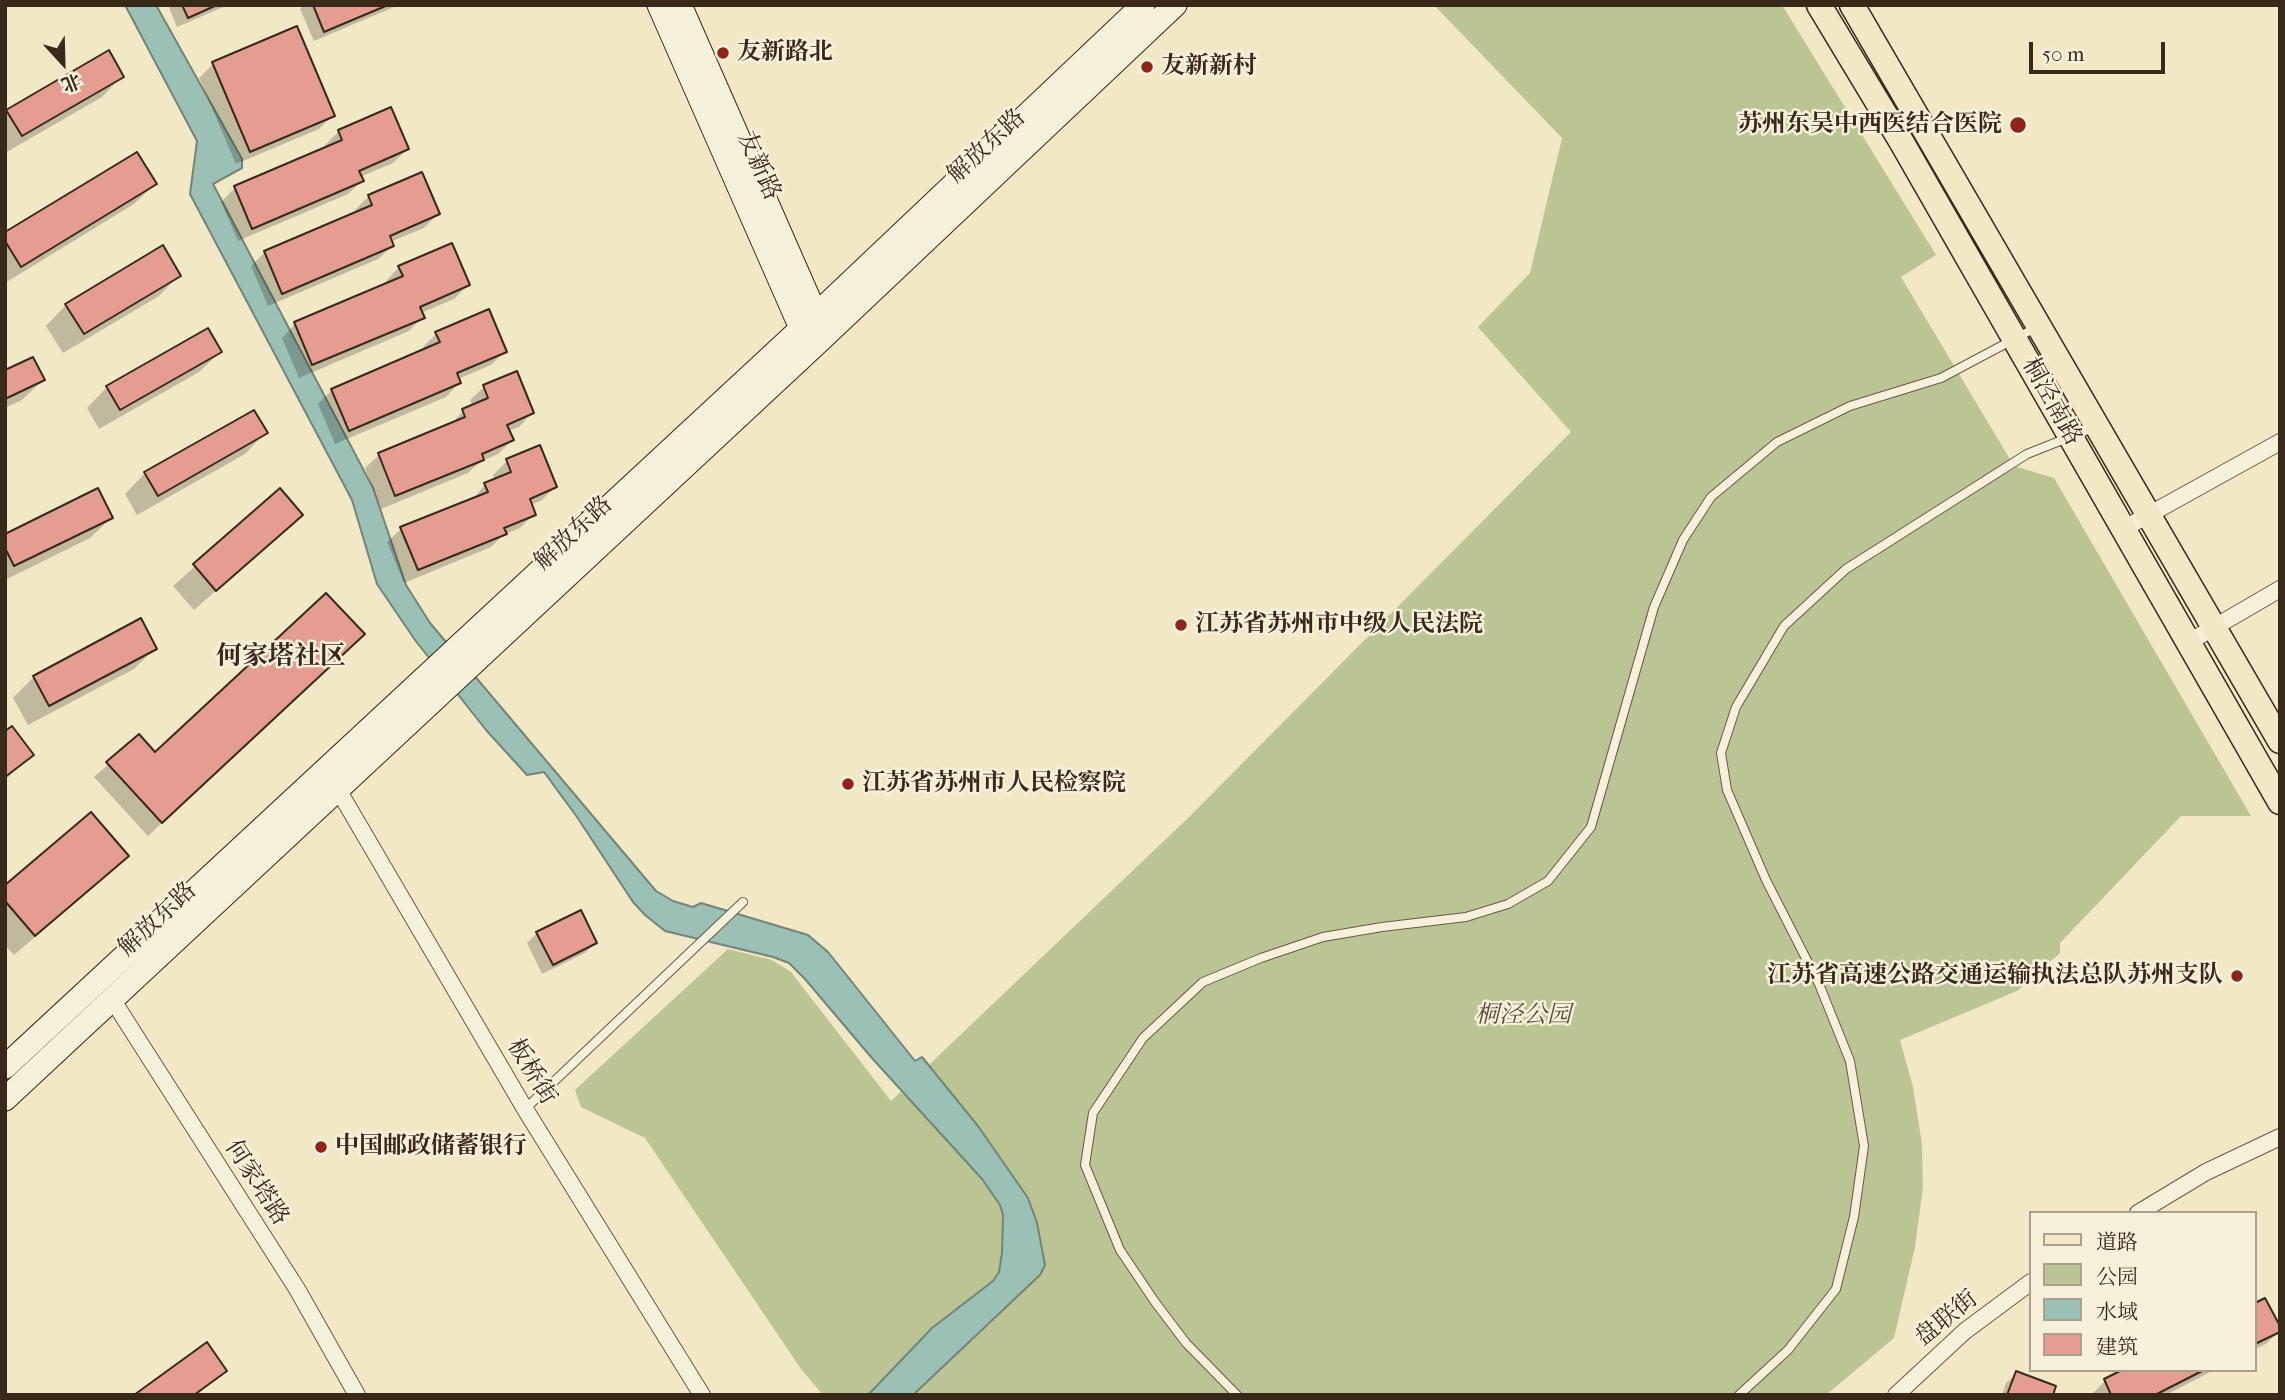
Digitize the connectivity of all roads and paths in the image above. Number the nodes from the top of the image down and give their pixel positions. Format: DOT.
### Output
graph roads {
  1 [pos="659,5"];
  2 [pos="680,5"];
  3 [pos="1143,5"];
  4 [pos="1175,5"];
  5 [pos="1819,5"];
  6 [pos="1852,5"];
  7 [pos="2040,326"];
  8 [pos="816,329"];
  9 [pos="2015,339"];
  10 [pos="2097,426"];
  11 [pos="2070,437"];
  12 [pos="2280,442"];
  13 [pos="2148,515"];
  14 [pos="2123,528"];
  15 [pos="2280,589"];
  16 [pos="2212,627"];
  17 [pos="2189,642"];
  18 [pos="2280,741"];
  19 [pos="332,780"];
  20 [pos="2280,802"];
  21 [pos="743,902"];
  22 [pos="112,999"];
  23 [pos="5,1067"];
  24 [pos="5,1099"];
  25 [pos="526,1109"];
  26 [pos="2280,1137"];
  27 [pos="2141,1211"];
  28 [pos="2030,1283"];
  29 [pos="357,1395"];
  30 [pos="702,1395"];
  31 [pos="1237,1395"];
  32 [pos="1739,1395"];
  33 [pos="1896,1395"];
  1 -- 8 [label="main road, 友新路"];
  2 -- 8 [label="main road, 友新路"];
  3 -- 8 [label="main road, 解放东路"];
  4 -- 8 [label="main road, 解放东路"];
  5 -- 9 [label="main road, 桐泾南路"];
  6 -- 7 [label="main road, 桐泾南路"];
  7 -- 9 [label="lane"];
  7 -- 10 [label="main road, 桐泾南路"];
  8 -- 19 [label="main road, 解放东路"];
  9 -- 11 [label="main road, 桐泾南路"];
  9 -- 31 [label="lane"];
  10 -- 11 [label="lane"];
  10 -- 13 [label="main road, 桐泾南路"];
  11 -- 14 [label="main road, 桐泾南路"];
  11 -- 32 [label="lane"];
  12 -- 13 [label="street"];
  13 -- 14 [label="street"];
  13 -- 16 [label="main road, 桐泾南路"];
  14 -- 17 [label="main road, 桐泾南路"];
  15 -- 16 [label="street"];
  16 -- 17 [label="street"];
  16 -- 18 [label="main road, 桐泾南路"];
  17 -- 20 [label="main road, 桐泾南路"];
  19 -- 22 [label="main road, 解放东路"];
  19 -- 23 [label="main road, 解放东路"];
  19 -- 25 [label="street, 板桥街"];
  21 -- 25 [label="lane"];
  22 -- 24 [label="main road, 解放东路"];
  22 -- 29 [label="street, 何家塔路"];
  25 -- 30 [label="street, 板桥街"];
  26 -- 27 [label="street"];
  28 -- 33 [label="street, 盘联街"];
}
